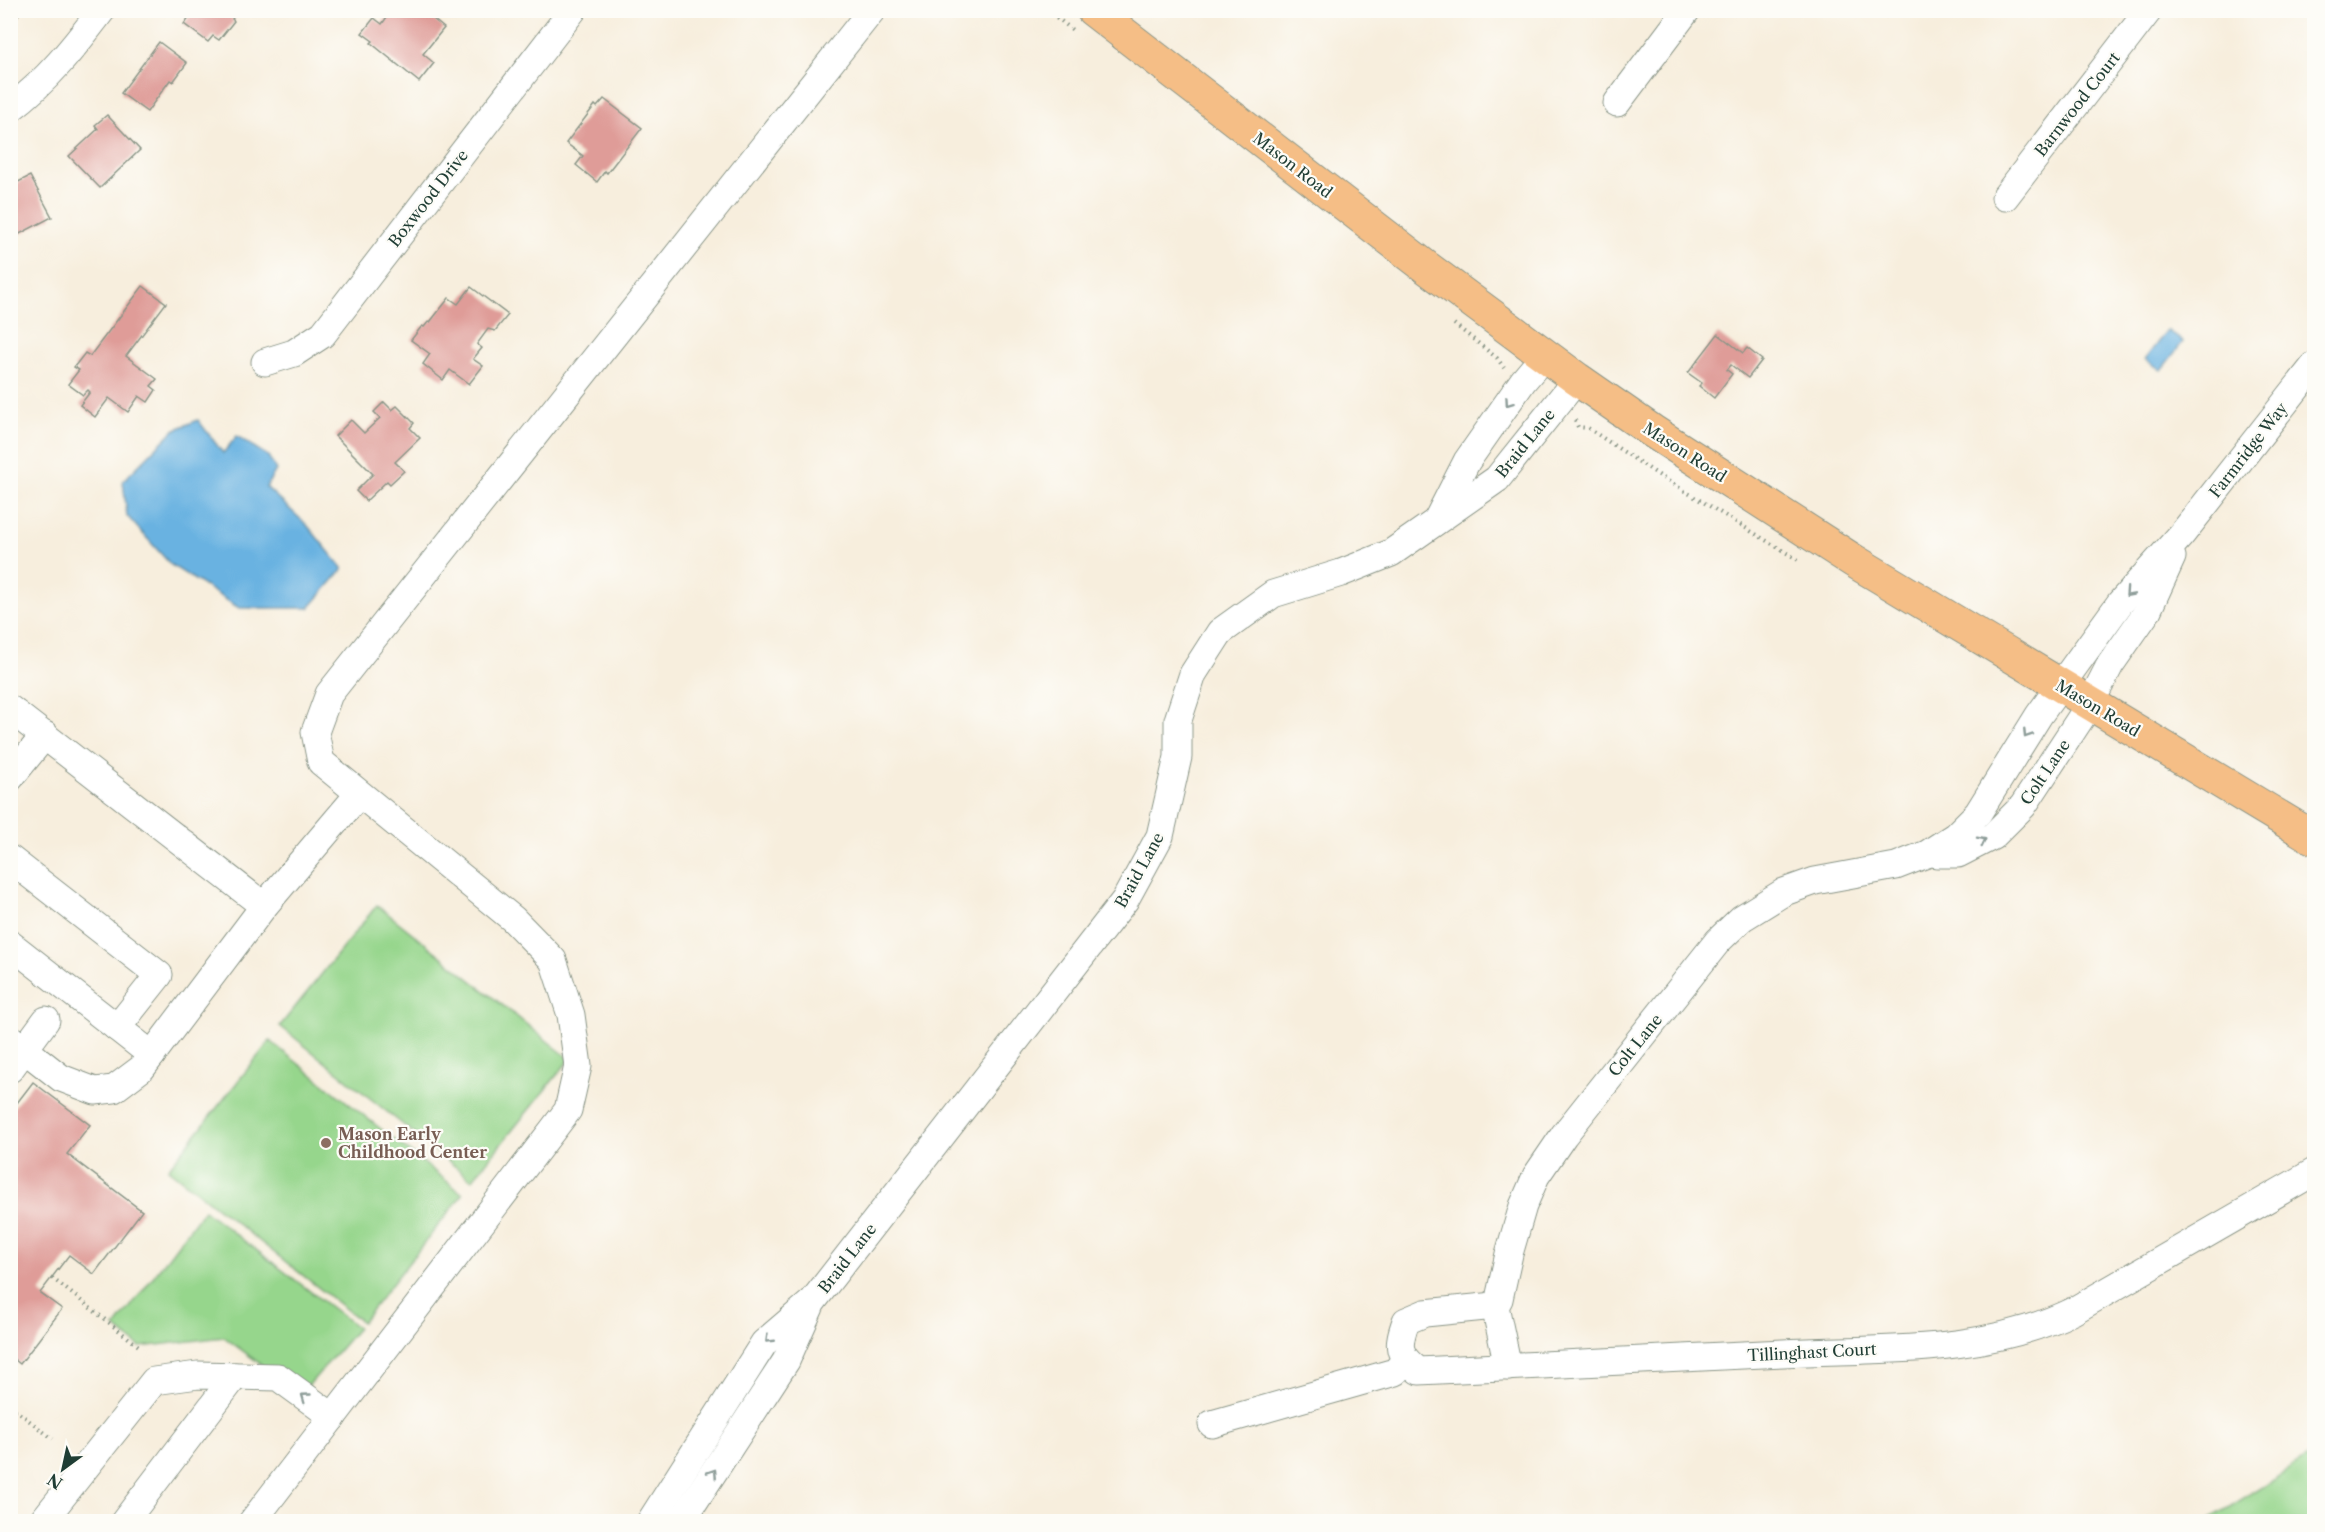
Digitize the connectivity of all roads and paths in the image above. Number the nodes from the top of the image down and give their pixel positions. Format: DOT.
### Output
graph roads {
  1 [pos="102,10"];
  2 [pos="573,10"];
  3 [pos="872,10"];
  4 [pos="1093,10"];
  5 [pos="1687,10"];
  6 [pos="2149,10"];
  7 [pos="1617,103"];
  8 [pos="10,109"];
  9 [pos="2005,197"];
  10 [pos="1545,355"];
  11 [pos="265,362"];
  12 [pos="2314,366"];
  13 [pos="1576,380"];
  14 [pos="1438,519"];
  15 [pos="2182,534"];
  16 [pos="2060,686"];
  17 [pos="2090,704"];
  18 [pos="10,709"];
  19 [pos="45,735"];
  20 [pos="10,778"];
  21 [pos="359,794"];
  22 [pos="2314,838"];
  23 [pos="1927,854"];
  24 [pos="10,859"];
  25 [pos="264,906"];
  26 [pos="10,944"];
  27 [pos="46,1020"];
  28 [pos="117,1028"];
  29 [pos="15,1052"];
  30 [pos="152,1055"];
  31 [pos="2314,1173"];
  32 [pos="52,1278"];
  33 [pos="813,1300"];
  34 [pos="1495,1306"];
  35 [pos="140,1347"];
  36 [pos="1405,1361"];
  37 [pos="1508,1367"];
  38 [pos="235,1376"];
  39 [pos="10,1406"];
  40 [pos="333,1417"];
  41 [pos="1212,1424"];
  42 [pos="53,1438"];
  43 [pos="42,1521"];
  44 [pos="124,1521"];
  45 [pos="252,1521"];
  46 [pos="650,1521"];
  47 [pos="681,1521"];
  1 -- 8 [label="street"];
  2 -- 11 [label="street, Boxwood Drive"];
  3 -- 21 [label="street"];
  4 -- 10 [label="main road, Mason Road"];
  5 -- 7 [label="street"];
  6 -- 9 [label="street, Barnwood Court"];
  10 -- 13 [label="main road, Mason Road"];
  10 -- 14 [label="street, Braid Lane, one-way"];
  12 -- 15 [label="street, Farmridge Way"];
  13 -- 14 [label="street, Braid Lane"];
  13 -- 16 [label="main road, Mason Road"];
  14 -- 33 [label="street, Braid Lane"];
  15 -- 16 [label="street, Farmridge Way, one-way"];
  15 -- 17 [label="street, Farmridge Way"];
  16 -- 17 [label="main road, Mason Road"];
  16 -- 23 [label="street, Colt Lane, one-way"];
  17 -- 22 [label="main road, Mason Road"];
  23 -- 17 [label="street, Colt Lane, one-way"];
  18 -- 19 [label="street"];
  19 -- 20 [label="street"];
  19 -- 25 [label="street"];
  21 -- 25 [label="street"];
  21 -- 40 [label="street"];
  23 -- 34 [label="street, Colt Lane"];
  24 -- 28 [label="street"];
  25 -- 30 [label="street"];
  26 -- 28 [label="street"];
  27 -- 29 [label="street"];
  28 -- 30 [label="street"];
  29 -- 30 [label="street"];
  31 -- 37 [label="street, Tillinghast Court"];
  32 -- 35 [label="path"];
  33 -- 46 [label="street, Braid Lane, one-way"];
  47 -- 33 [label="street, Braid Lane, one-way"];
  34 -- 36 [label="street"];
  34 -- 37 [label="street"];
  36 -- 37 [label="street, Tillinghast Court"];
  36 -- 41 [label="street"];
  40 -- 38 [label="street, one-way"];
  38 -- 43 [label="street"];
  38 -- 44 [label="street"];
  39 -- 42 [label="path"];
  40 -- 45 [label="street"];
}
